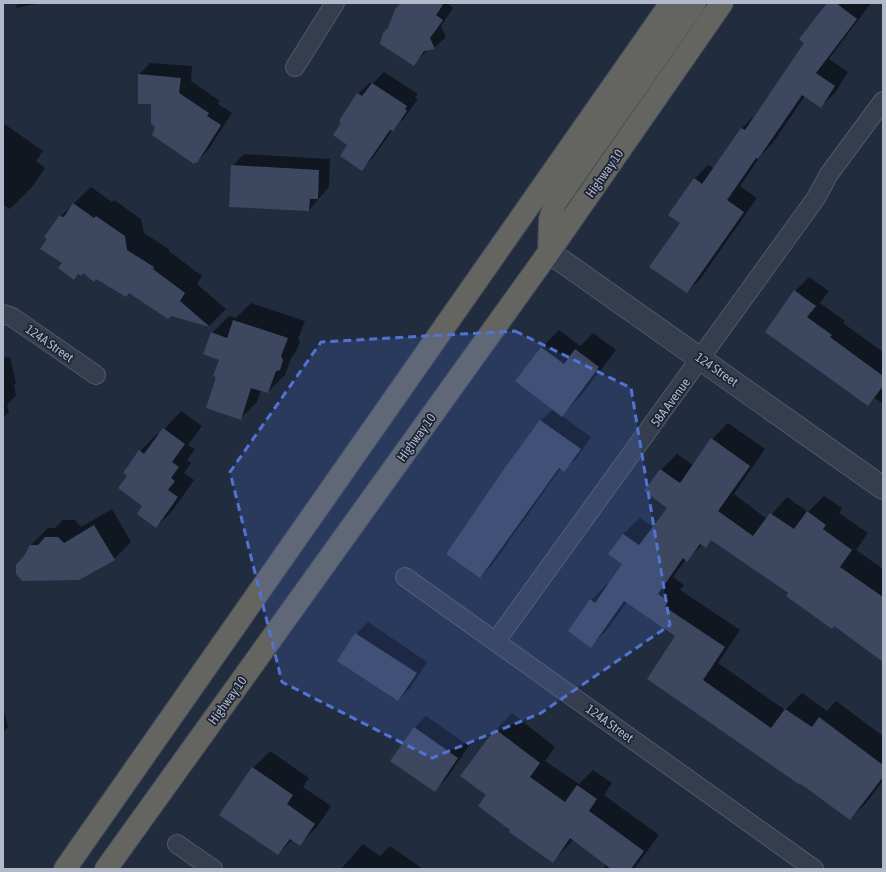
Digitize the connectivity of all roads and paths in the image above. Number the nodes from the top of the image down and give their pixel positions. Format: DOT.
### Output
graph roads {
  1 [pos="335,3"];
  2 [pos="671,3"];
  3 [pos="695,3"];
  4 [pos="722,3"];
  5 [pos="295,68"];
  6 [pos="883,101"];
  7 [pos="549,252"];
  8 [pos="3,314"];
  9 [pos="701,359"];
  10 [pos="96,375"];
  11 [pos="883,488"];
  12 [pos="405,577"];
  13 [pos="496,641"];
  14 [pos="178,844"];
  15 [pos="65,869"];
  16 [pos="106,869"];
  17 [pos="213,869"];
  18 [pos="814,869"];
  1 -- 5 [label="street"];
  2 -- 15 [label="highway"];
  3 -- 7 [label="highway"];
  4 -- 7 [label="highway, Highway 10"];
  6 -- 9 [label="street, 58A Avenue"];
  7 -- 9 [label="street, 124 Street"];
  7 -- 16 [label="highway, Highway 10"];
  8 -- 10 [label="street, 124A Street"];
  9 -- 11 [label="street, 124 Street"];
  9 -- 13 [label="street, 58A Avenue"];
  12 -- 13 [label="street, 124A Street"];
  13 -- 18 [label="street, 124A Street"];
  14 -- 17 [label="street"];
}
